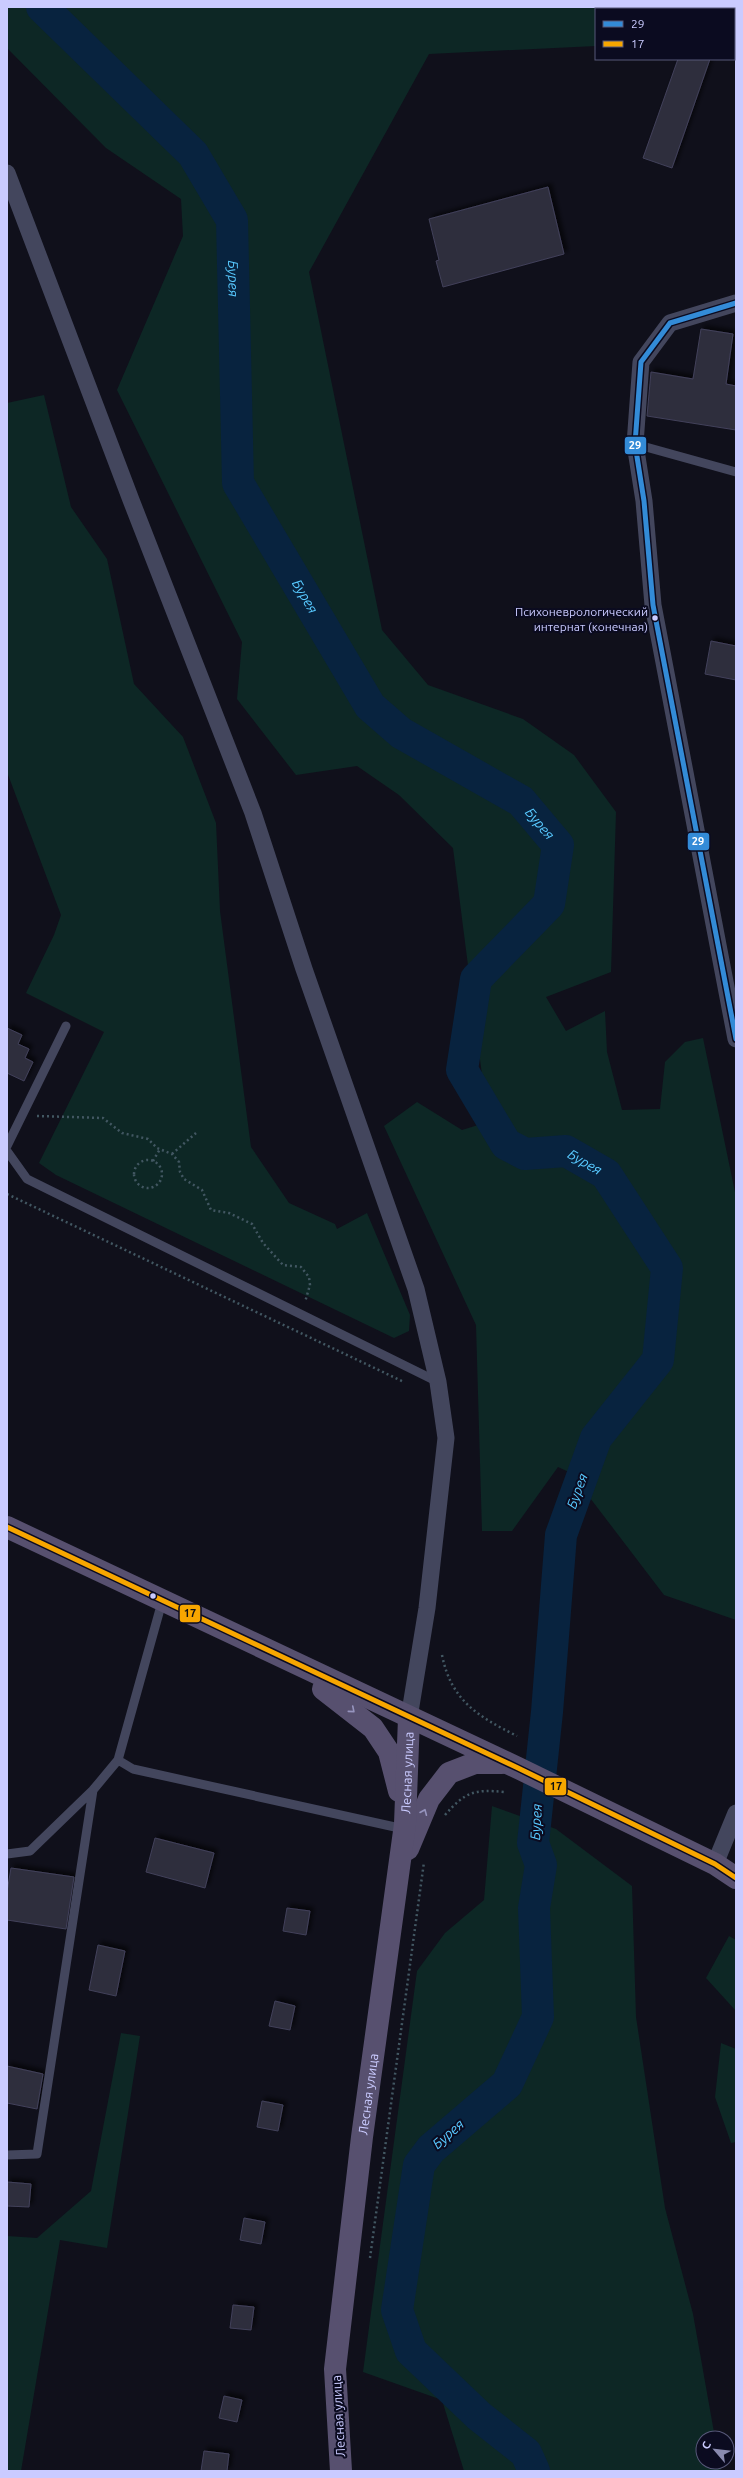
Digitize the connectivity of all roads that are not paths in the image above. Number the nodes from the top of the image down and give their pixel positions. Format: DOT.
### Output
graph roads {
  1 [pos="7,173"];
  2 [pos="736,303"];
  3 [pos="635,444"];
  4 [pos="736,472"];
  5 [pos="66,1026"];
  6 [pos="736,1038"];
  7 [pos="7,1146"];
  8 [pos="7,1151"];
  9 [pos="438,1382"];
  10 [pos="7,1527"];
  11 [pos="162,1602"];
  12 [pos="262,1649"];
  13 [pos="409,1718"];
  14 [pos="118,1760"];
  15 [pos="513,1766"];
  16 [pos="93,1790"];
  17 [pos="736,1813"];
  18 [pos="404,1822"];
  19 [pos="7,1854"];
  20 [pos="715,1864"];
  21 [pos="398,1874"];
  22 [pos="736,1878"];
  23 [pos="7,2155"];
  24 [pos="341,2471"];
  1 -- 9 [label="street"];
  2 -- 3 [label="street"];
  3 -- 4 [label="lane"];
  3 -- 6 [label="street"];
  5 -- 7 [label="lane"];
  8 -- 9 [label="lane"];
  9 -- 13 [label="street"];
  10 -- 11 [label="main road"];
  11 -- 12 [label="main road"];
  11 -- 14 [label="lane"];
  12 -- 13 [label="main road"];
  12 -- 18 [label="main road, one-way"];
  13 -- 15 [label="main road"];
  13 -- 18 [label="main road, Лесная улица"];
  14 -- 16 [label="lane"];
  14 -- 18 [label="lane"];
  15 -- 20 [label="main road"];
  21 -- 15 [label="main road, one-way"];
  16 -- 19 [label="lane"];
  16 -- 23 [label="lane"];
  17 -- 20 [label="street"];
  18 -- 21 [label="main road, Лесная улица"];
  20 -- 22 [label="main road"];
  21 -- 24 [label="main road, Лесная улица"];
}
